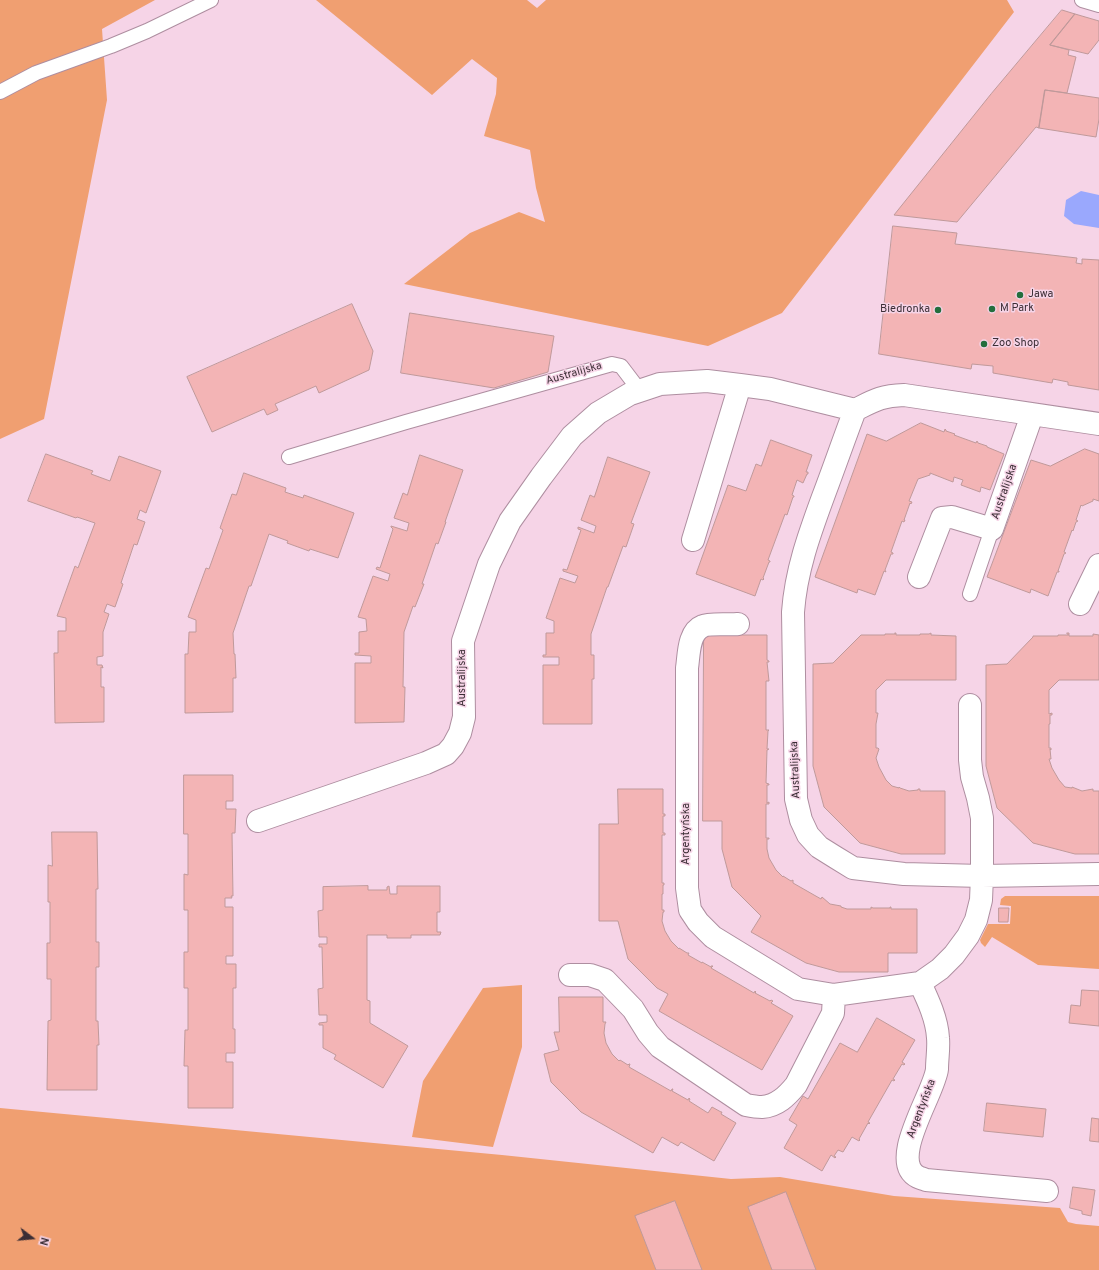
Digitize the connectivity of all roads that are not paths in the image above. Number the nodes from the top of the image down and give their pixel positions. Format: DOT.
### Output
graph roads {
  1 [pos="211,0"];
  2 [pos="1082,0"];
  3 [pos="1099,5"];
  4 [pos="0,92"];
  5 [pos="740,385"];
  6 [pos="640,391"];
  7 [pos="855,410"];
  8 [pos="1032,414"];
  9 [pos="1099,424"];
  10 [pos="289,457"];
  11 [pos="992,529"];
  12 [pos="693,540"];
  13 [pos="1099,565"];
  14 [pos="919,577"];
  15 [pos="970,594"];
  16 [pos="1080,604"];
  17 [pos="738,624"];
  18 [pos="970,706"];
  19 [pos="258,821"];
  20 [pos="1099,874"];
  21 [pos="982,876"];
  22 [pos="570,975"];
  23 [pos="920,983"];
  24 [pos="834,995"];
  25 [pos="1047,1191"];
  1 -- 4 [label="lane"];
  2 -- 3 [label="lane"];
  5 -- 6 [label="street, Australijska"];
  5 -- 7 [label="street, Australijska"];
  5 -- 12 [label="street"];
  6 -- 10 [label="lane, Australijska"];
  6 -- 19 [label="street, Australijska"];
  7 -- 8 [label="street"];
  7 -- 21 [label="street, Australijska"];
  8 -- 9 [label="street"];
  8 -- 11 [label="street, Australijska"];
  11 -- 14 [label="street, Australijska"];
  11 -- 15 [label="lane"];
  13 -- 16 [label="street"];
  17 -- 24 [label="street, Argentyńska"];
  18 -- 21 [label="street, Argentyńska"];
  20 -- 21 [label="street, Australijska"];
  21 -- 23 [label="street, Argentyńska"];
  22 -- 24 [label="street"];
  23 -- 24 [label="street, Argentyńska"];
  23 -- 25 [label="street, Argentyńska"];
}
